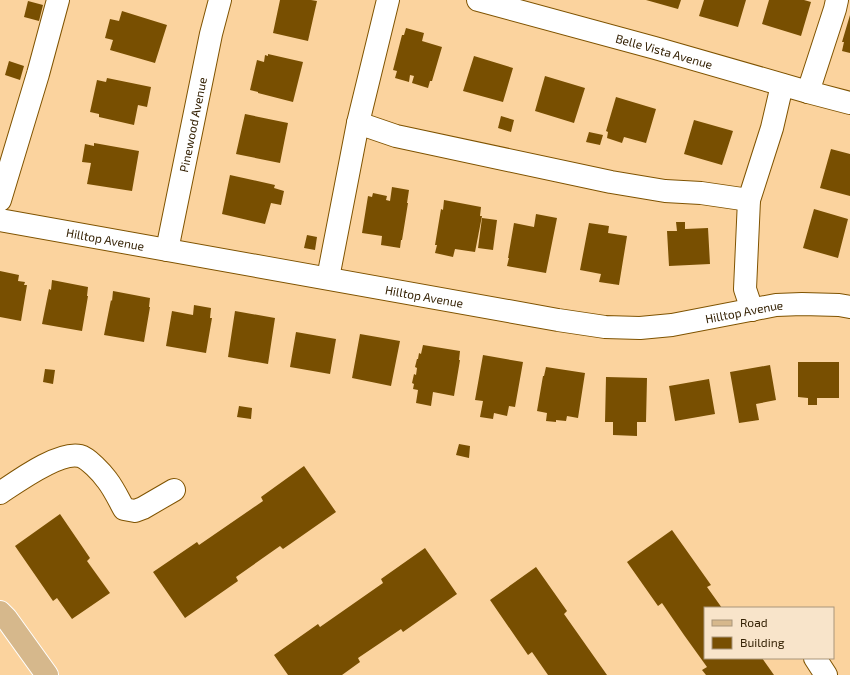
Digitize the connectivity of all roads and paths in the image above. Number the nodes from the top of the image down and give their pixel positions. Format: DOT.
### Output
graph roads {
  1 [pos="58,0"];
  2 [pos="220,0"];
  3 [pos="388,0"];
  4 [pos="837,0"];
  5 [pos="486,1"];
  6 [pos="782,85"];
  7 [pos="808,92"];
  8 [pos="850,103"];
  9 [pos="358,123"];
  10 [pos="0,200"];
  11 [pos="749,200"];
  12 [pos="0,220"];
  13 [pos="166,250"];
  14 [pos="328,278"];
  15 [pos="850,307"];
  16 [pos="752,310"];
  17 [pos="174,490"];
  18 [pos="0,493"];
  19 [pos="0,612"];
  20 [pos="816,659"];
  21 [pos="47,675"];
  22 [pos="826,675"];
  1 -- 10 [label="street"];
  2 -- 13 [label="street, Pinewood Avenue"];
  3 -- 9 [label="street"];
  4 -- 7 [label="street"];
  5 -- 6 [label="street, Belle Vista Avenue"];
  6 -- 7 [label="street, Belle Vista Avenue"];
  6 -- 11 [label="street"];
  7 -- 8 [label="street, Belle Vista Avenue"];
  9 -- 11 [label="street"];
  9 -- 14 [label="street"];
  11 -- 16 [label="street"];
  12 -- 13 [label="street, Hilltop Avenue"];
  13 -- 14 [label="street, Hilltop Avenue"];
  14 -- 16 [label="street, Hilltop Avenue"];
  15 -- 16 [label="street, Hilltop Avenue"];
  17 -- 18 [label="street"];
  19 -- 21 [label="main road"];
  20 -- 22 [label="street"];
}
